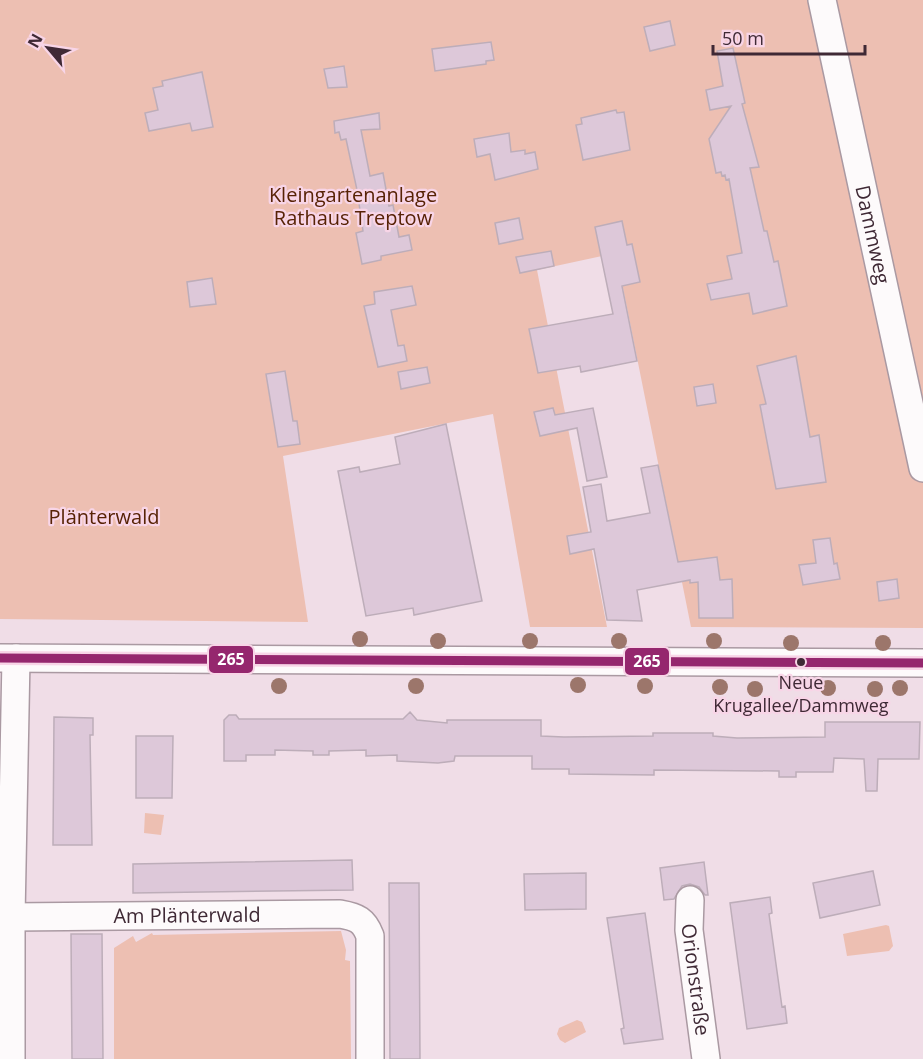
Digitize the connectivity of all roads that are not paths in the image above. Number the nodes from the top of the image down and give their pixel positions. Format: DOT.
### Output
graph roads {
  1 [pos="822,0"];
  2 [pos="923,468"];
  3 [pos="8,658"];
  4 [pos="923,663"];
  5 [pos="690,900"];
  6 [pos="10,917"];
  7 [pos="7,1051"];
  8 [pos="370,1059"];
  9 [pos="706,1059"];
  1 -- 2 [label="street, Dammweg"];
  3 -- 4 [label="street"];
  3 -- 6 [label="street"];
  5 -- 9 [label="street, Orionstraße"];
  6 -- 7 [label="street"];
  6 -- 8 [label="street, Am Plänterwald"];
}
